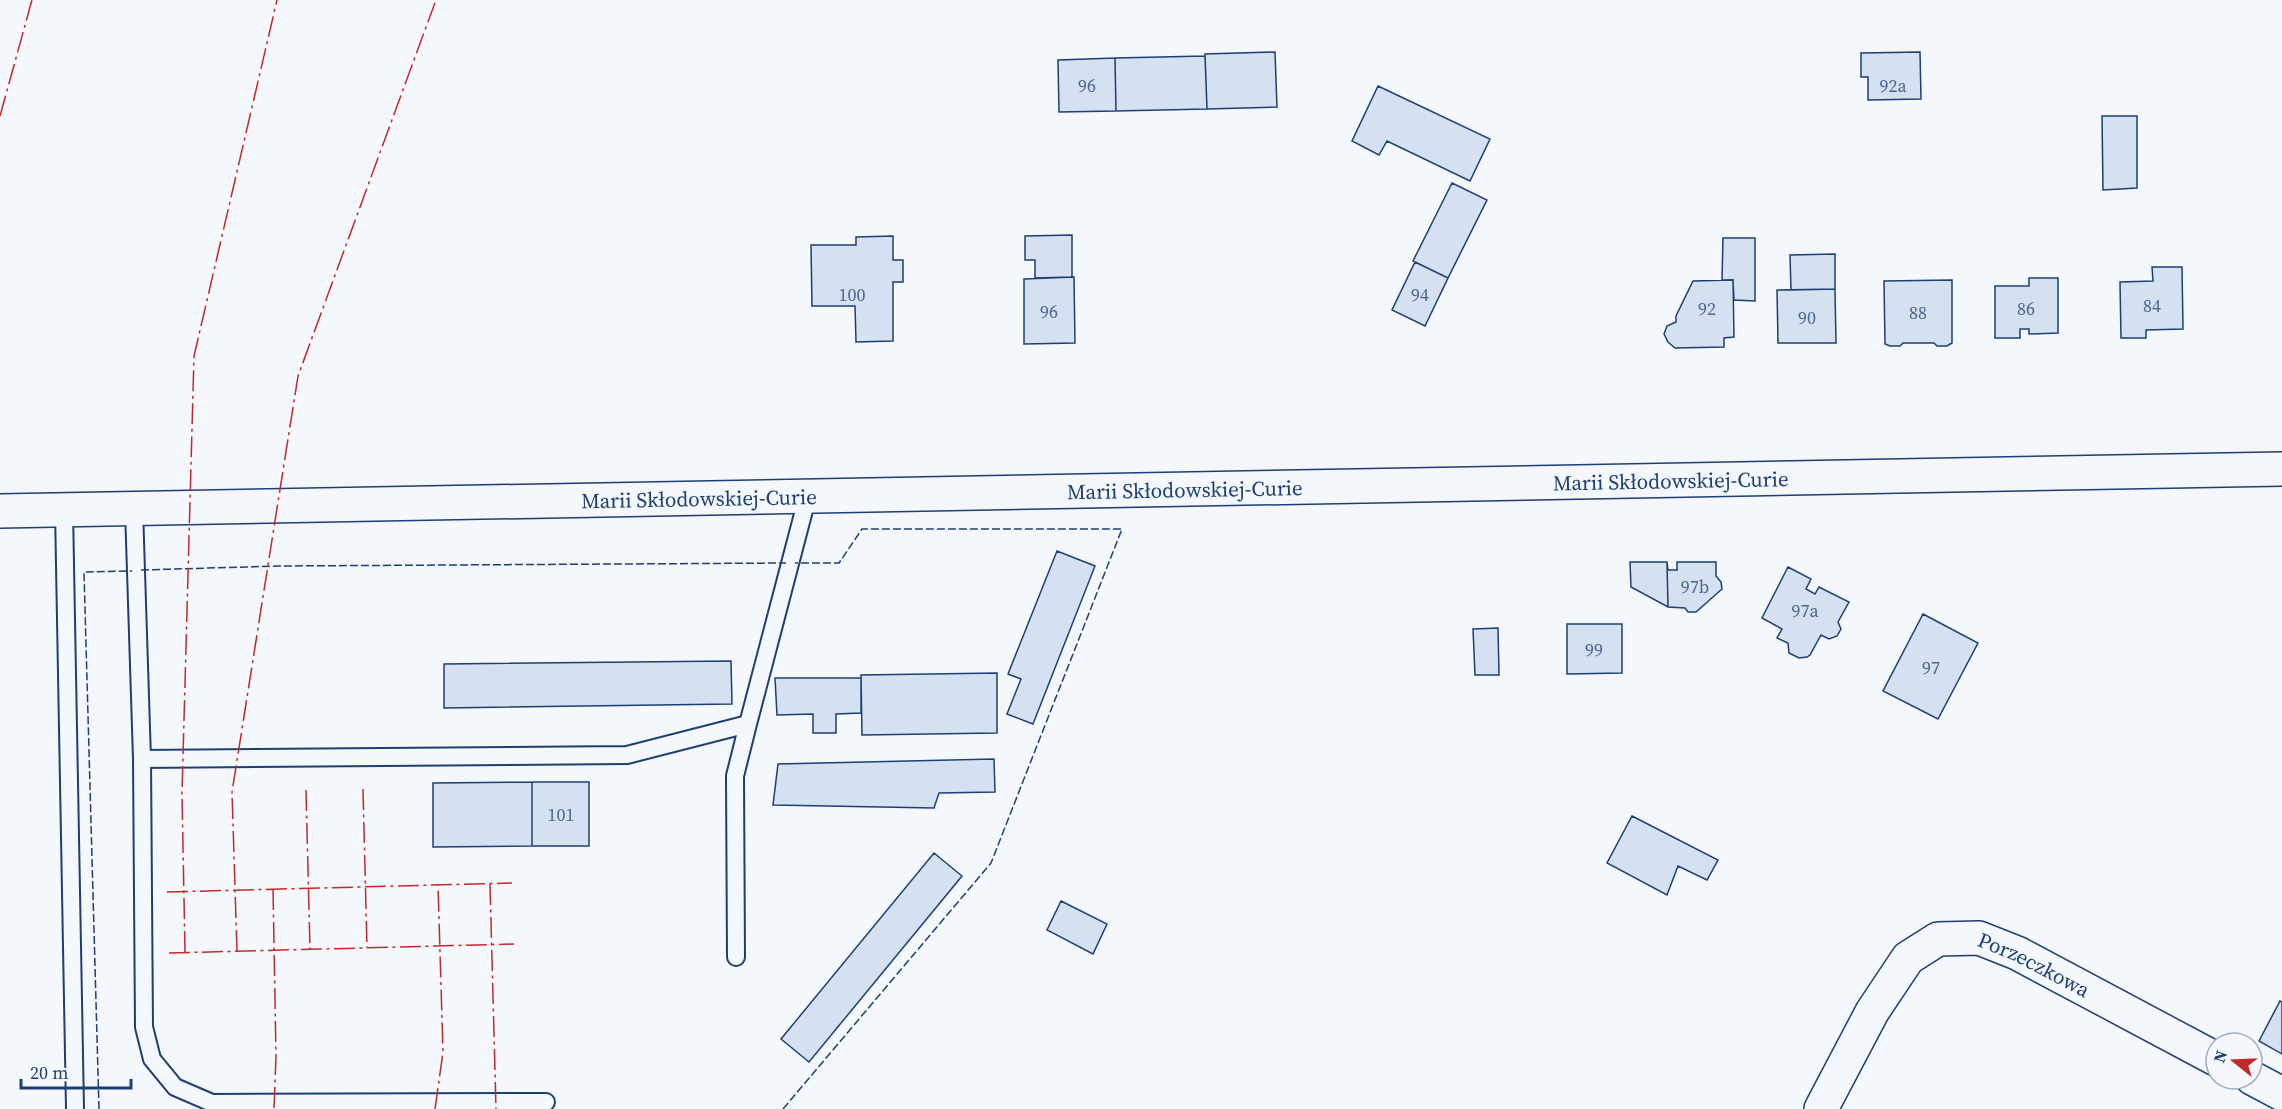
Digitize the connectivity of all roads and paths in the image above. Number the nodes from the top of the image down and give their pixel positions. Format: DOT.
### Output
graph roads {
  1 [pos="2282,469"];
  2 [pos="808,495"];
  3 [pos="134,509"];
  4 [pos="76,510"];
  5 [pos="0,512"];
  6 [pos="748,724"];
  7 [pos="142,759"];
  8 [pos="736,957"];
  9 [pos="2204,1053"];
  10 [pos="2264,1084"];
  11 [pos="2282,1094"];
  12 [pos="546,1102"];
  13 [pos="75,1109"];
  14 [pos="1821,1109"];
  1 -- 2 [label="street, Marii Skłodowskiej-Curie"];
  2 -- 3 [label="street, Marii Skłodowskiej-Curie"];
  2 -- 6 [label="lane"];
  3 -- 4 [label="street, Marii Skłodowskiej-Curie"];
  3 -- 7 [label="lane"];
  4 -- 5 [label="street, Marii Skłodowskiej-Curie"];
  4 -- 13 [label="lane"];
  6 -- 7 [label="lane"];
  6 -- 8 [label="lane"];
  7 -- 12 [label="lane"];
  9 -- 14 [label="street, Porzeczkowa"];
  10 -- 11 [label="street"];
}
